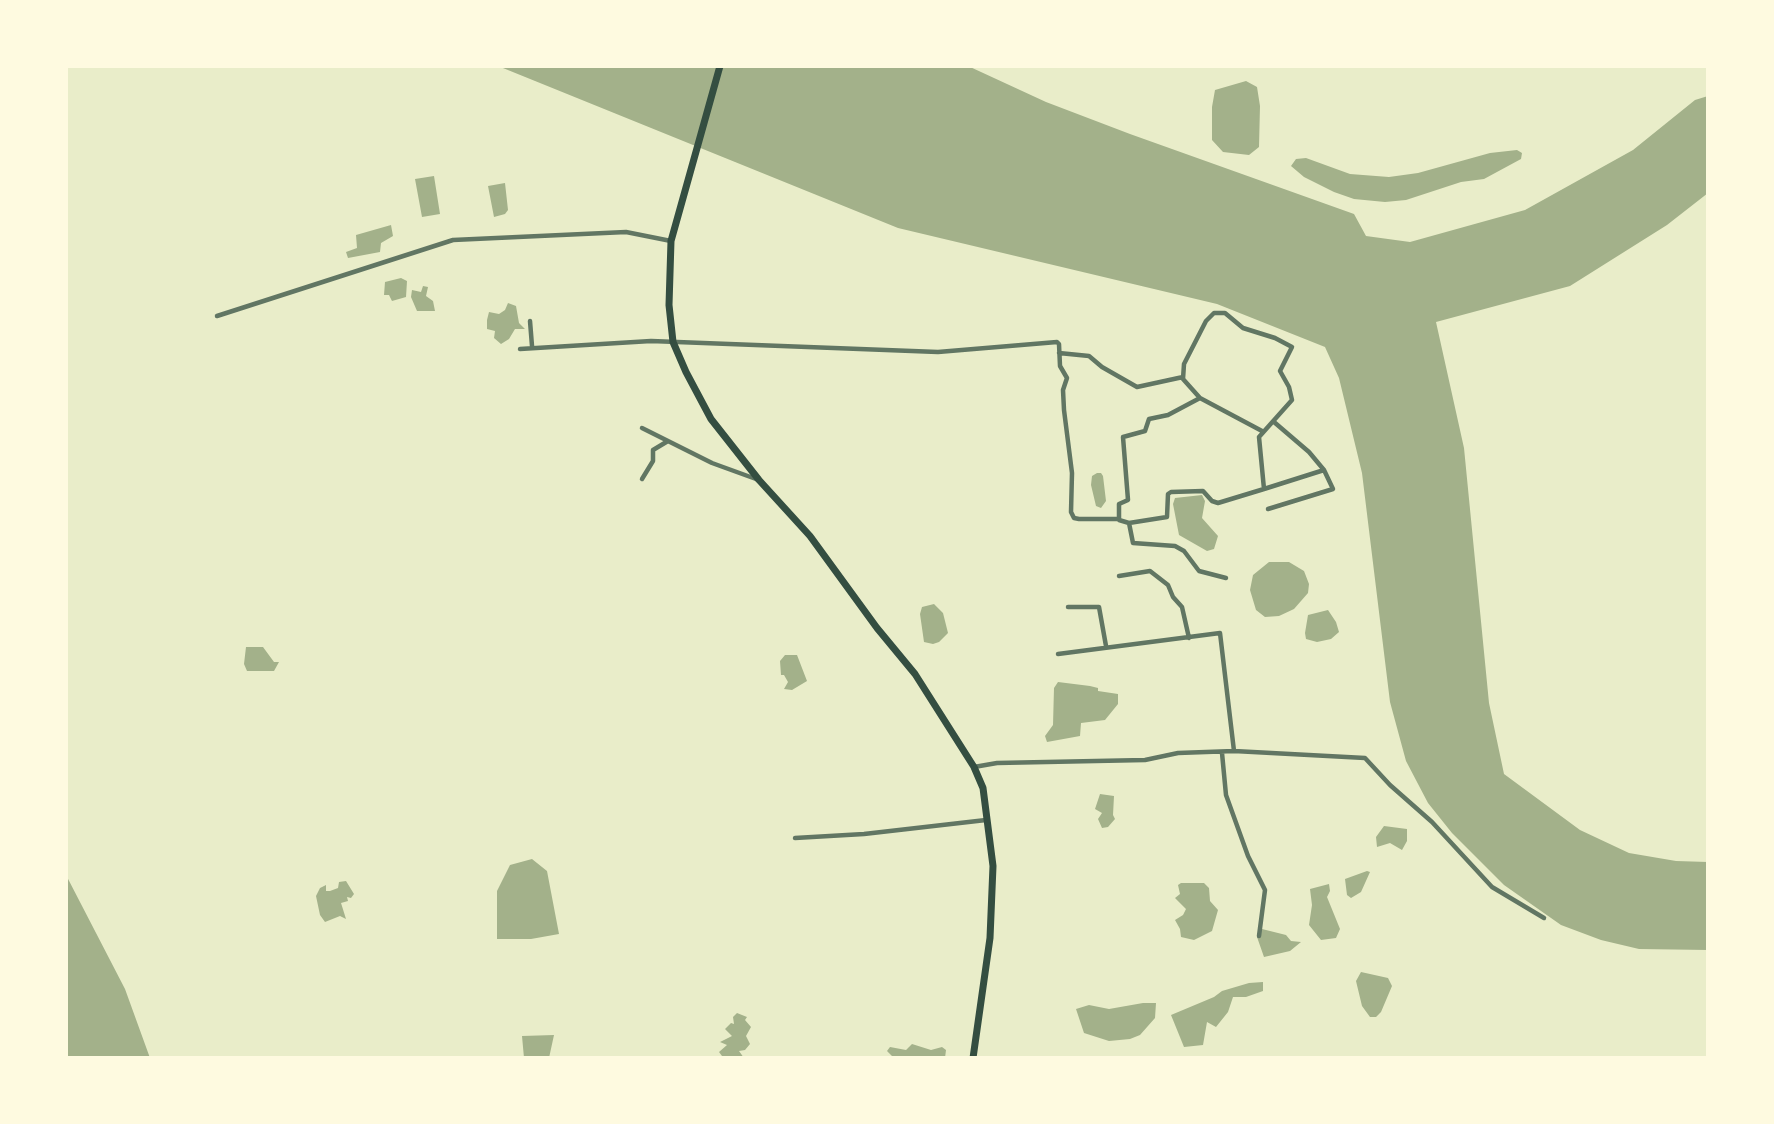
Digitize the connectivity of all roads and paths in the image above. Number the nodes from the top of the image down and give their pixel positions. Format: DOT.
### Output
graph roads {
  1 [pos="720,66"];
  2 [pos="671,241"];
  3 [pos="217,316"];
  4 [pos="530,321"];
  5 [pos="673,342"];
  6 [pos="532,346"];
  7 [pos="520,349"];
  8 [pos="1059,353"];
  9 [pos="1183,377"];
  10 [pos="1200,398"];
  11 [pos="1274,422"];
  12 [pos="642,428"];
  13 [pos="1262,431"];
  14 [pos="668,441"];
  15 [pos="1324,470"];
  16 [pos="642,479"];
  17 [pos="759,480"];
  18 [pos="1263,489"];
  19 [pos="1268,509"];
  20 [pos="1118,519"];
  21 [pos="1128,524"];
  22 [pos="1119,576"];
  23 [pos="1227,578"];
  24 [pos="1068,607"];
  25 [pos="1189,638"];
  26 [pos="1106,646"];
  27 [pos="1058,654"];
  28 [pos="1234,751"];
  29 [pos="1222,753"];
  30 [pos="974,767"];
  31 [pos="986,820"];
  32 [pos="795,838"];
  33 [pos="1544,918"];
  34 [pos="1259,936"];
  35 [pos="973,1058"];
  1 -- 2 [label="main road"];
  2 -- 3 [label="street"];
  2 -- 5 [label="main road"];
  4 -- 6 [label="street"];
  5 -- 6 [label="street"];
  5 -- 8 [label="street"];
  5 -- 17 [label="main road"];
  6 -- 7 [label="street"];
  8 -- 9 [label="street"];
  8 -- 20 [label="street"];
  9 -- 10 [label="street"];
  9 -- 11 [label="street"];
  10 -- 13 [label="street"];
  10 -- 20 [label="street"];
  11 -- 13 [label="street"];
  11 -- 15 [label="street"];
  12 -- 14 [label="street"];
  13 -- 18 [label="street"];
  14 -- 16 [label="street"];
  14 -- 17 [label="street"];
  15 -- 18 [label="street"];
  15 -- 19 [label="street"];
  17 -- 30 [label="main road"];
  18 -- 21 [label="street"];
  20 -- 21 [label="street"];
  21 -- 23 [label="street"];
  22 -- 25 [label="street"];
  24 -- 26 [label="street"];
  25 -- 26 [label="street"];
  25 -- 28 [label="street"];
  26 -- 27 [label="street"];
  28 -- 29 [label="street"];
  28 -- 33 [label="street"];
  29 -- 30 [label="street"];
  29 -- 34 [label="street"];
  30 -- 31 [label="main road"];
  31 -- 32 [label="street"];
  31 -- 35 [label="main road"];
}
